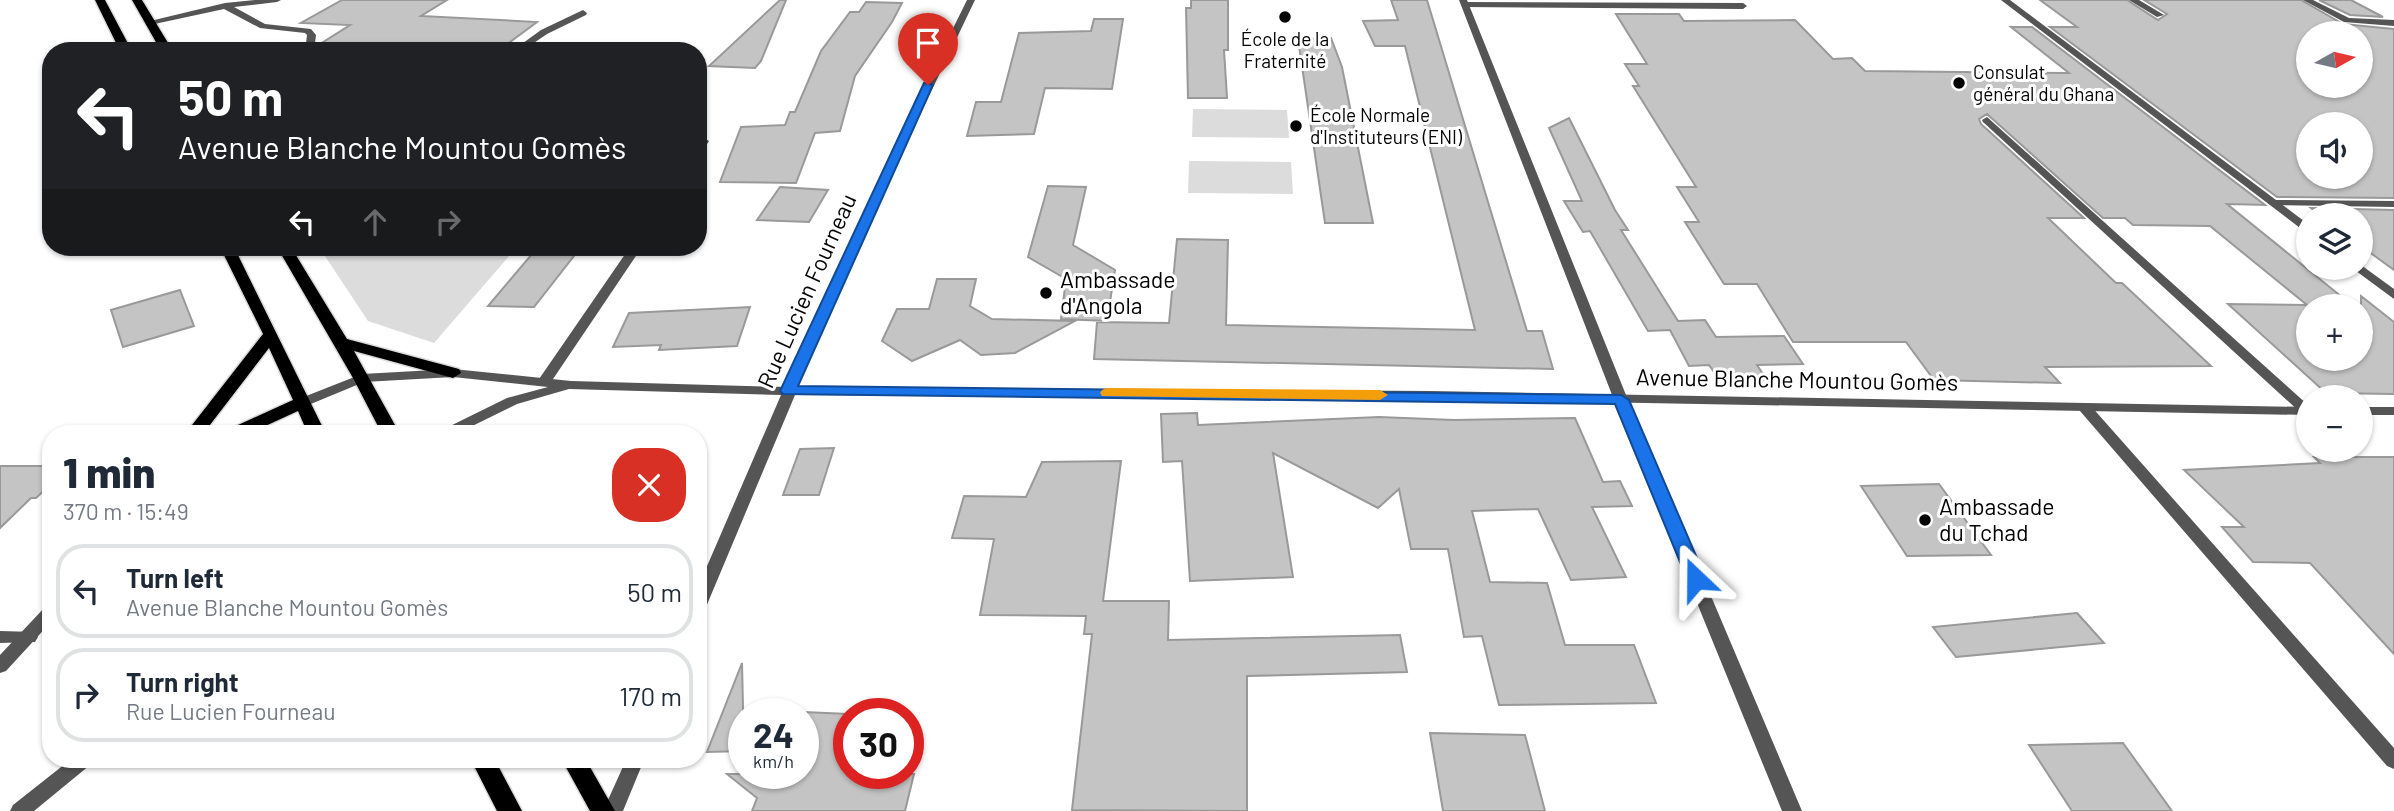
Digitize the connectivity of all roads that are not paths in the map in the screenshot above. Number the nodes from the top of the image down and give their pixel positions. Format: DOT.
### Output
graph roads {
  1 [pos="100,0"];
  2 [pos="137,0"];
  3 [pos="277,0"];
  4 [pos="971,0"];
  5 [pos="2005,0"];
  6 [pos="2133,0"];
  7 [pos="2307,0"];
  8 [pos="1464,2"];
  9 [pos="224,3"];
  10 [pos="1743,6"];
  11 [pos="583,13"];
  12 [pos="2160,15"];
  13 [pos="150,22"];
  14 [pos="2394,23"];
  15 [pos="121,42"];
  16 [pos="162,42"];
  17 [pos="311,42"];
  18 [pos="529,42"];
  19 [pos="1987,120"];
  20 [pos="2274,203"];
  21 [pos="2394,204"];
  22 [pos="2296,220"];
  23 [pos="232,256"];
  24 [pos="289,256"];
  25 [pos="630,256"];
  26 [pos="2373,279"];
  27 [pos="2394,295"];
  28 [pos="271,334"];
  29 [pos="340,342"];
  30 [pos="453,373"];
  31 [pos="362,378"];
  32 [pos="544,382"];
  33 [pos="571,385"];
  34 [pos="788,391"];
  35 [pos="1621,400"];
  36 [pos="2296,401"];
  37 [pos="301,403"];
  38 [pos="2085,408"];
  39 [pos="2296,411"];
  40 [pos="2373,411"];
  41 [pos="2394,411"];
  42 [pos="201,425"];
  43 [pos="253,425"];
  44 [pos="312,425"];
  45 [pos="386,425"];
  46 [pos="463,425"];
  47 [pos="707,585"];
  48 [pos="42,622"];
  49 [pos="0,637"];
  50 [pos="29,637"];
  51 [pos="0,666"];
  52 [pos="2394,761"];
  53 [pos="73,768"];
  54 [pos="487,768"];
  55 [pos="579,768"];
  56 [pos="632,768"];
  57 [pos="19,811"];
  58 [pos="510,811"];
  59 [pos="603,811"];
  60 [pos="613,811"];
  61 [pos="1792,811"];
  1 -- 15 [label="main road"];
  2 -- 13 [label="main road"];
  3 -- 9 [label="street"];
  4 -- 34 [label="street, Rue Lucien Fourneau"];
  5 -- 20 [label="street"];
  6 -- 12 [label="street"];
  7 -- 14 [label="street"];
  8 -- 10 [label="street"];
  8 -- 35 [label="street"];
  9 -- 13 [label="street"];
  9 -- 17 [label="street"];
  11 -- 18 [label="street"];
  13 -- 16 [label="main road"];
  19 -- 36 [label="street"];
  20 -- 21 [label="street"];
  20 -- 22 [label="street"];
  23 -- 28 [label="main road"];
  24 -- 29 [label="main road"];
  25 -- 32 [label="street"];
  26 -- 27 [label="street"];
  28 -- 37 [label="main road"];
  28 -- 42 [label="main road"];
  29 -- 30 [label="main road"];
  29 -- 31 [label="main road"];
  30 -- 31 [label="street, Avenue Blanche Mountou Gomès"];
  30 -- 32 [label="street, Avenue Blanche Mountou Gomès"];
  31 -- 37 [label="street, Avenue Blanche Mountou Gomès"];
  31 -- 45 [label="main road"];
  32 -- 33 [label="street, Avenue Blanche Mountou Gomès"];
  33 -- 34 [label="street, Avenue Blanche Mountou Gomès"];
  33 -- 46 [label="street, Avenue Blanche Mountou Gomès"];
  34 -- 35 [label="street, Avenue Blanche Mountou Gomès"];
  34 -- 47 [label="street, Rue Lucien Fourneau"];
  35 -- 38 [label="street, Avenue Blanche Mountou Gomès"];
  35 -- 61 [label="street"];
  37 -- 43 [label="main road"];
  37 -- 44 [label="main road"];
  38 -- 39 [label="street, Avenue Blanche Mountou Gomès"];
  38 -- 52 [label="street"];
  40 -- 41 [label="street"];
  48 -- 50 [label="street"];
  49 -- 50 [label="street"];
  50 -- 51 [label="street"];
  53 -- 57 [label="street"];
  54 -- 58 [label="main road"];
  55 -- 59 [label="main road"];
  56 -- 60 [label="street"];
}
